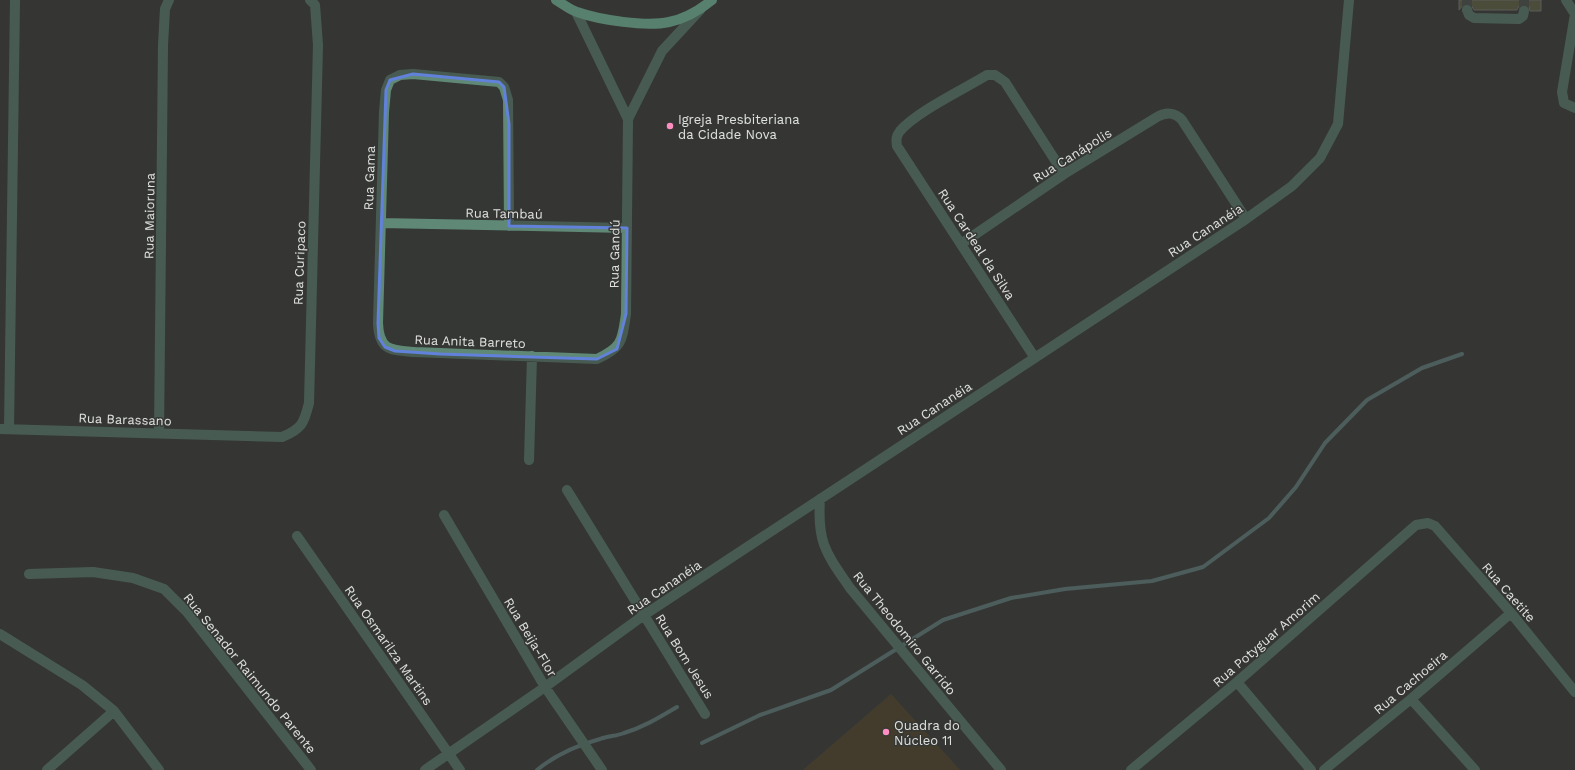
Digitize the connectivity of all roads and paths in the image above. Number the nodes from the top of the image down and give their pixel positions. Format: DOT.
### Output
graph roads {
  1 [pos="15,0"];
  2 [pos="169,0"];
  3 [pos="310,0"];
  4 [pos="556,0"];
  5 [pos="712,0"];
  6 [pos="1349,0"];
  7 [pos="1566,0"];
  8 [pos="700,10"];
  9 [pos="1467,10"];
  10 [pos="1524,10"];
  11 [pos="576,12"];
  12 [pos="1575,14"];
  13 [pos="1575,108"];
  14 [pos="628,119"];
  15 [pos="1064,174"];
  16 [pos="1246,219"];
  17 [pos="381,223"];
  18 [pos="509,226"];
  19 [pos="627,228"];
  20 [pos="961,244"];
  21 [pos="378,324"];
  22 [pos="532,356"];
  23 [pos="579,358"];
  24 [pos="1035,358"];
  25 [pos="5,429"];
  26 [pos="159,433"];
  27 [pos="250,436"];
  28 [pos="529,460"];
  29 [pos="567,490"];
  30 [pos="820,499"];
  31 [pos="444,515"];
  32 [pos="1416,526"];
  33 [pos="297,536"];
  34 [pos="29,574"];
  35 [pos="1511,613"];
  36 [pos="644,615"];
  37 [pos="0,634"];
  38 [pos="1237,682"];
  39 [pos="546,687"];
  40 [pos="1575,692"];
  41 [pos="1411,699"];
  42 [pos="114,711"];
  43 [pos="705,714"];
  44 [pos="448,754"];
  45 [pos="47,770"];
  46 [pos="159,770"];
  47 [pos="311,770"];
  48 [pos="425,770"];
  49 [pos="460,770"];
  50 [pos="602,770"];
  51 [pos="1001,770"];
  52 [pos="1131,770"];
  53 [pos="1311,770"];
  54 [pos="1324,770"];
  55 [pos="1475,770"];
  1 -- 25 [label="street"];
  2 -- 26 [label="street, Rua Maioruna"];
  3 -- 27 [label="street, Rua Curipaco"];
  4 -- 11 [label="main road"];
  5 -- 8 [label="main road"];
  6 -- 16 [label="street, Rua Cananéia"];
  7 -- 12 [label="street"];
  8 -- 11 [label="main road"];
  8 -- 14 [label="street, Rua Gandú"];
  9 -- 10 [label="street"];
  11 -- 14 [label="street, Rua Gandú"];
  12 -- 13 [label="street"];
  14 -- 19 [label="street, Rua Gandú"];
  15 -- 16 [label="street, Rua Canápolis"];
  15 -- 20 [label="street, Rua Canápolis"];
  15 -- 20 [label="street, Rua Cardeal da Silva"];
  16 -- 24 [label="street, Rua Cananéia"];
  17 -- 18 [label="street, Rua Tambaú"];
  17 -- 18 [label="street, Rua Gama"];
  17 -- 21 [label="street, Rua Gama"];
  18 -- 19 [label="street, Rua Tambaú"];
  19 -- 23 [label="street, Rua Gandú"];
  20 -- 24 [label="street, Rua Cardeal da Silva"];
  21 -- 22 [label="street, Rua Anita Barreto"];
  22 -- 23 [label="street, Rua Anita Barreto"];
  22 -- 28 [label="street"];
  24 -- 30 [label="street, Rua Cananéia"];
  25 -- 26 [label="street, Rua Barassano"];
  26 -- 27 [label="street, Rua Barassano"];
  29 -- 36 [label="street, Rua Bom Jesus"];
  30 -- 36 [label="street, Rua Cananéia"];
  30 -- 51 [label="street, Rua Theodomiro Garrido"];
  31 -- 39 [label="street, Rua Beija-Flor"];
  32 -- 35 [label="street, Rua Caetite"];
  32 -- 38 [label="street, Rua Potyguar Amorim"];
  33 -- 44 [label="street, Rua Osmarilza Martins"];
  34 -- 47 [label="street, Rua Senador Raimundo Parente"];
  35 -- 40 [label="street, Rua Caetite"];
  35 -- 41 [label="street, Rua Cachoeira"];
  36 -- 39 [label="street, Rua Cananéia"];
  36 -- 43 [label="street, Rua Bom Jesus"];
  37 -- 42 [label="street"];
  38 -- 52 [label="street, Rua Potyguar Amorim"];
  38 -- 53 [label="street"];
  39 -- 44 [label="street, Rua Cananéia"];
  39 -- 50 [label="street, Rua Beija-Flor"];
  41 -- 54 [label="street, Rua Cachoeira"];
  41 -- 55 [label="street"];
  42 -- 45 [label="street"];
  42 -- 46 [label="street"];
  44 -- 48 [label="street, Rua Cananéia"];
  44 -- 49 [label="street, Rua Osmarilza Martins"];
}
